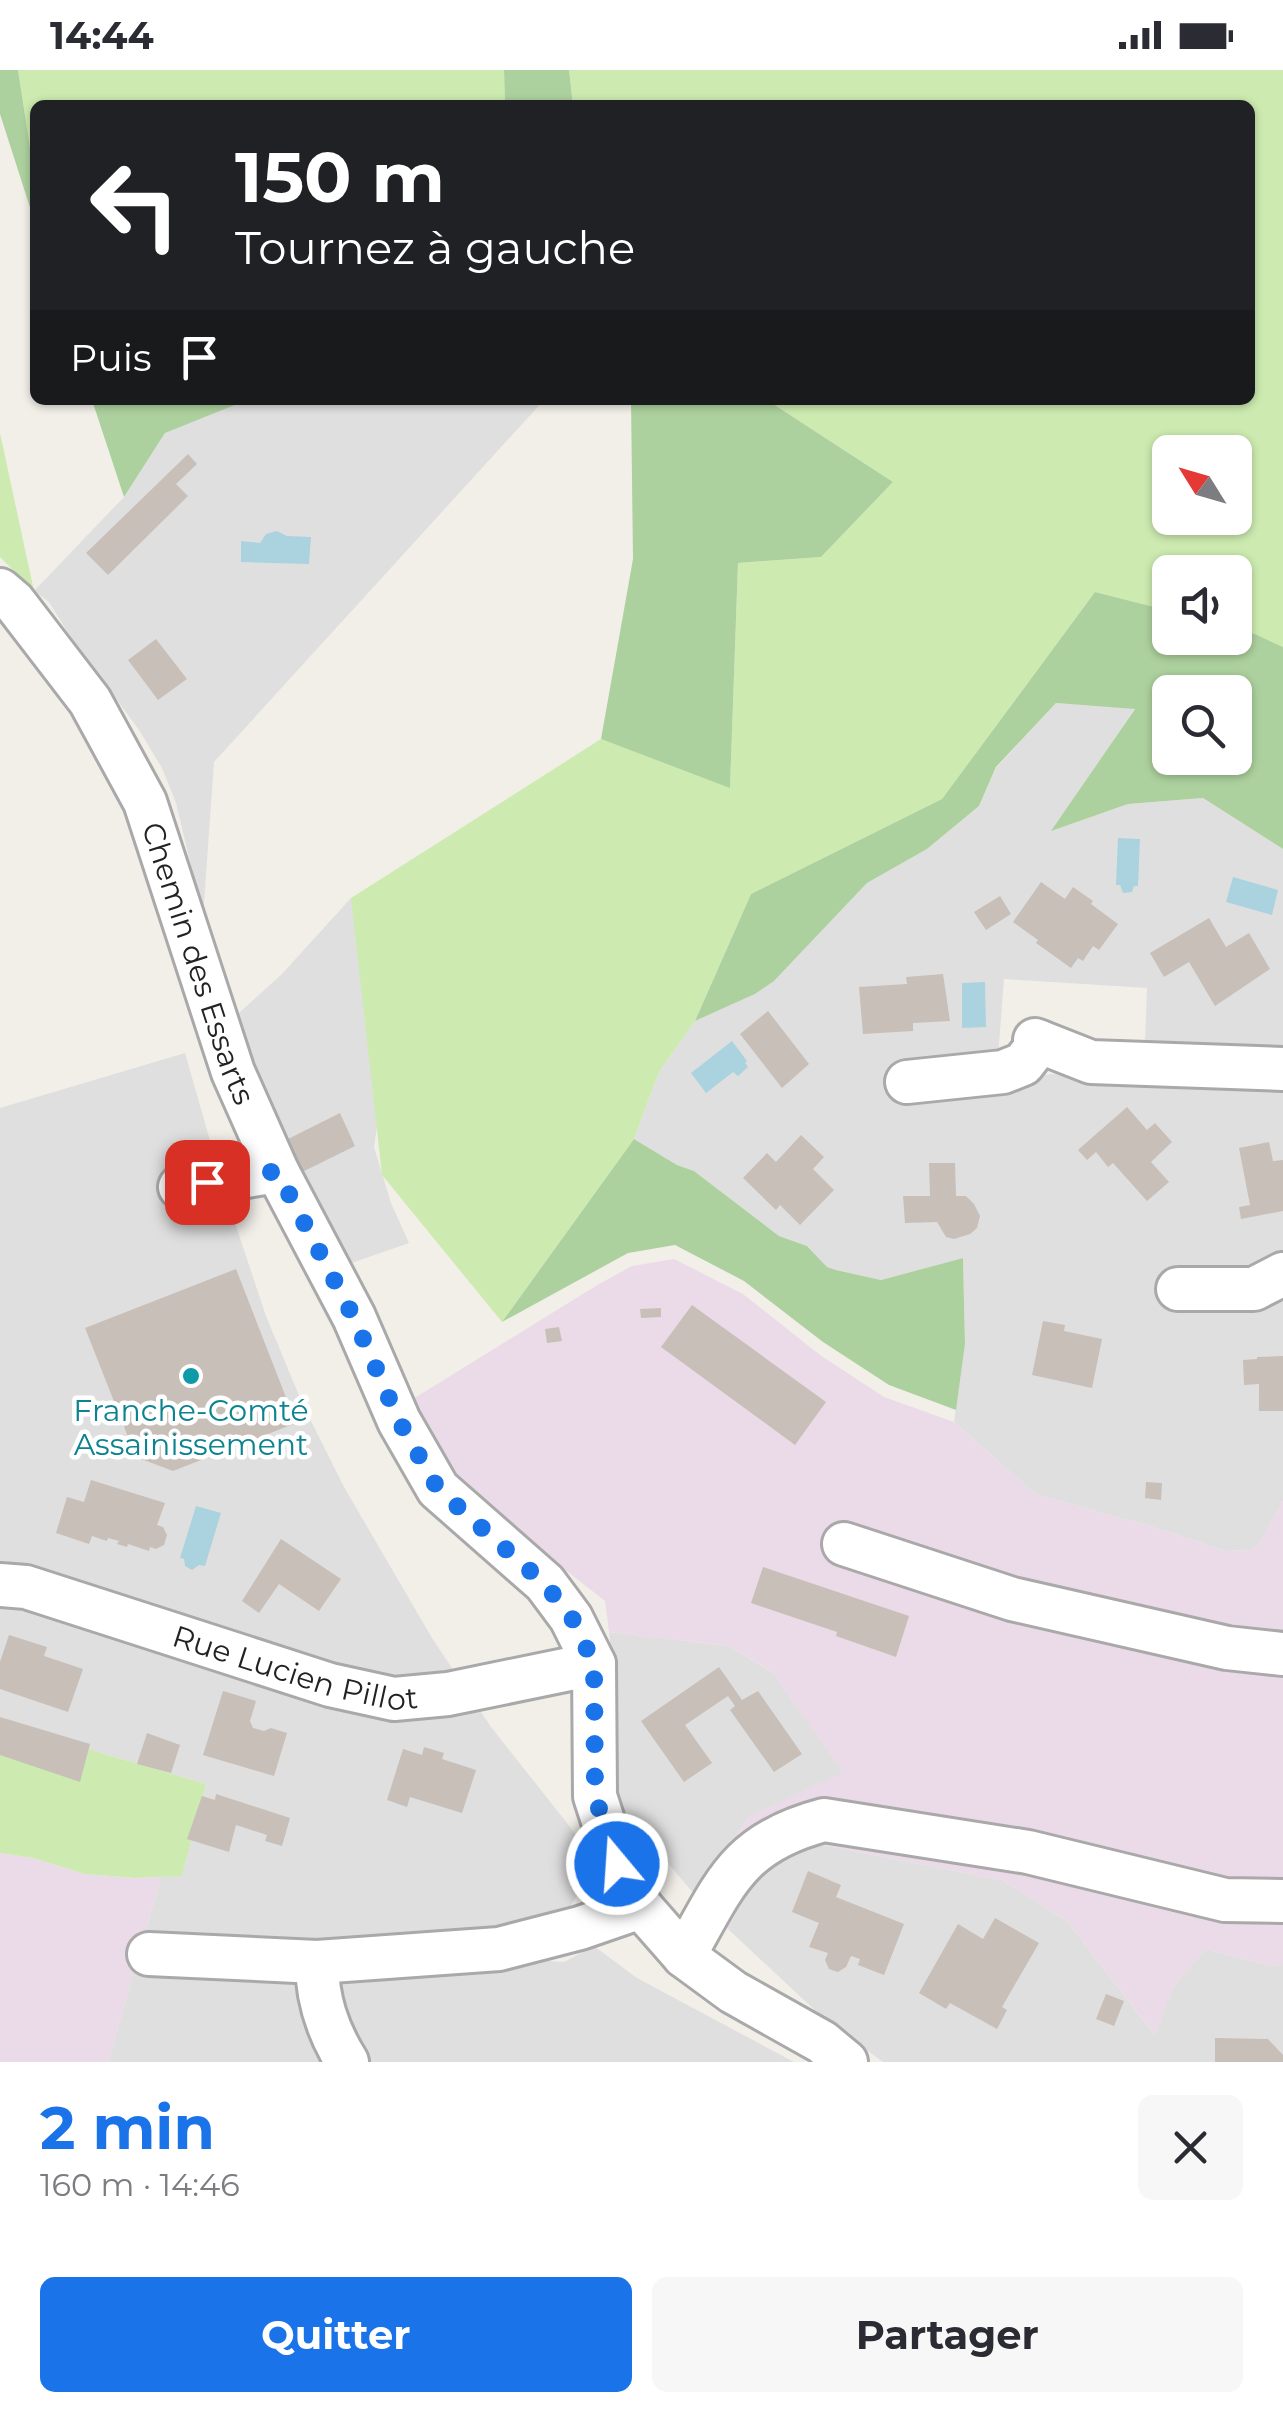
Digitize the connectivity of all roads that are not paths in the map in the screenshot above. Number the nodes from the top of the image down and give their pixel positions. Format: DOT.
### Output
graph roads {
  1 [pos="0,590"];
  2 [pos="1283,1069"];
  3 [pos="906,1082"];
  4 [pos="277,1171"];
  5 [pos="180,1187"];
  6 [pos="1283,1274"];
  7 [pos="1178,1288"];
  8 [pos="844,1544"];
  9 [pos="0,1586"];
  10 [pos="1283,1654"];
  11 [pos="594,1664"];
  12 [pos="1283,1900"];
  13 [pos="642,1907"];
  14 [pos="149,1954"];
  15 [pos="684,1956"];
  16 [pos="317,1962"];
  17 [pos="347,2062"];
  18 [pos="846,2062"];
  1 -- 4 [label="street, Chemin des Essarts"];
  2 -- 3 [label="street"];
  4 -- 5 [label="street"];
  4 -- 11 [label="street, Chemin des Essarts"];
  6 -- 7 [label="street"];
  8 -- 10 [label="street"];
  9 -- 11 [label="street, Rue Lucien Pillot"];
  11 -- 13 [label="street, Chemin des Essarts"];
  12 -- 15 [label="street"];
  13 -- 15 [label="street, Chemin des Essarts"];
  13 -- 16 [label="street"];
  14 -- 16 [label="street"];
  15 -- 18 [label="street, Chemin des Essarts"];
  16 -- 17 [label="street"];
}
